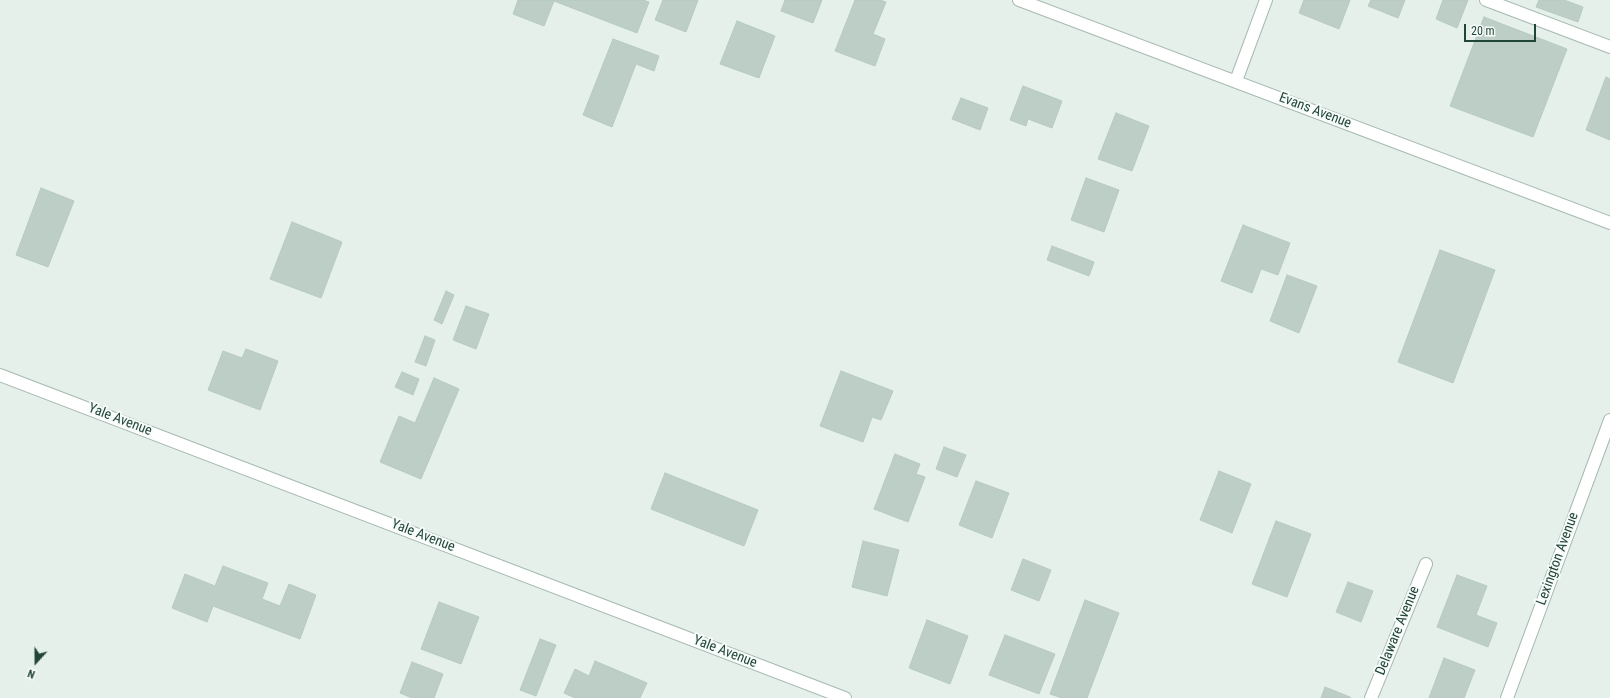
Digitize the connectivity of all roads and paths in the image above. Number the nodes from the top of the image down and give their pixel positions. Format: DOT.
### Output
graph roads {
  1 [pos="1019,0"];
  2 [pos="1266,0"];
  3 [pos="1486,0"];
  4 [pos="1610,47"];
  5 [pos="1236,81"];
  6 [pos="1610,223"];
  7 [pos="0,375"];
  8 [pos="1610,420"];
  9 [pos="1426,564"];
  10 [pos="845,698"];
  11 [pos="1371,698"];
  12 [pos="1507,698"];
  1 -- 5 [label="street, Evans Avenue"];
  2 -- 5 [label="street"];
  3 -- 4 [label="street"];
  5 -- 6 [label="street, Evans Avenue"];
  7 -- 10 [label="street, Yale Avenue"];
  8 -- 12 [label="street, Lexington Avenue"];
  9 -- 11 [label="street, Delaware Avenue"];
}
